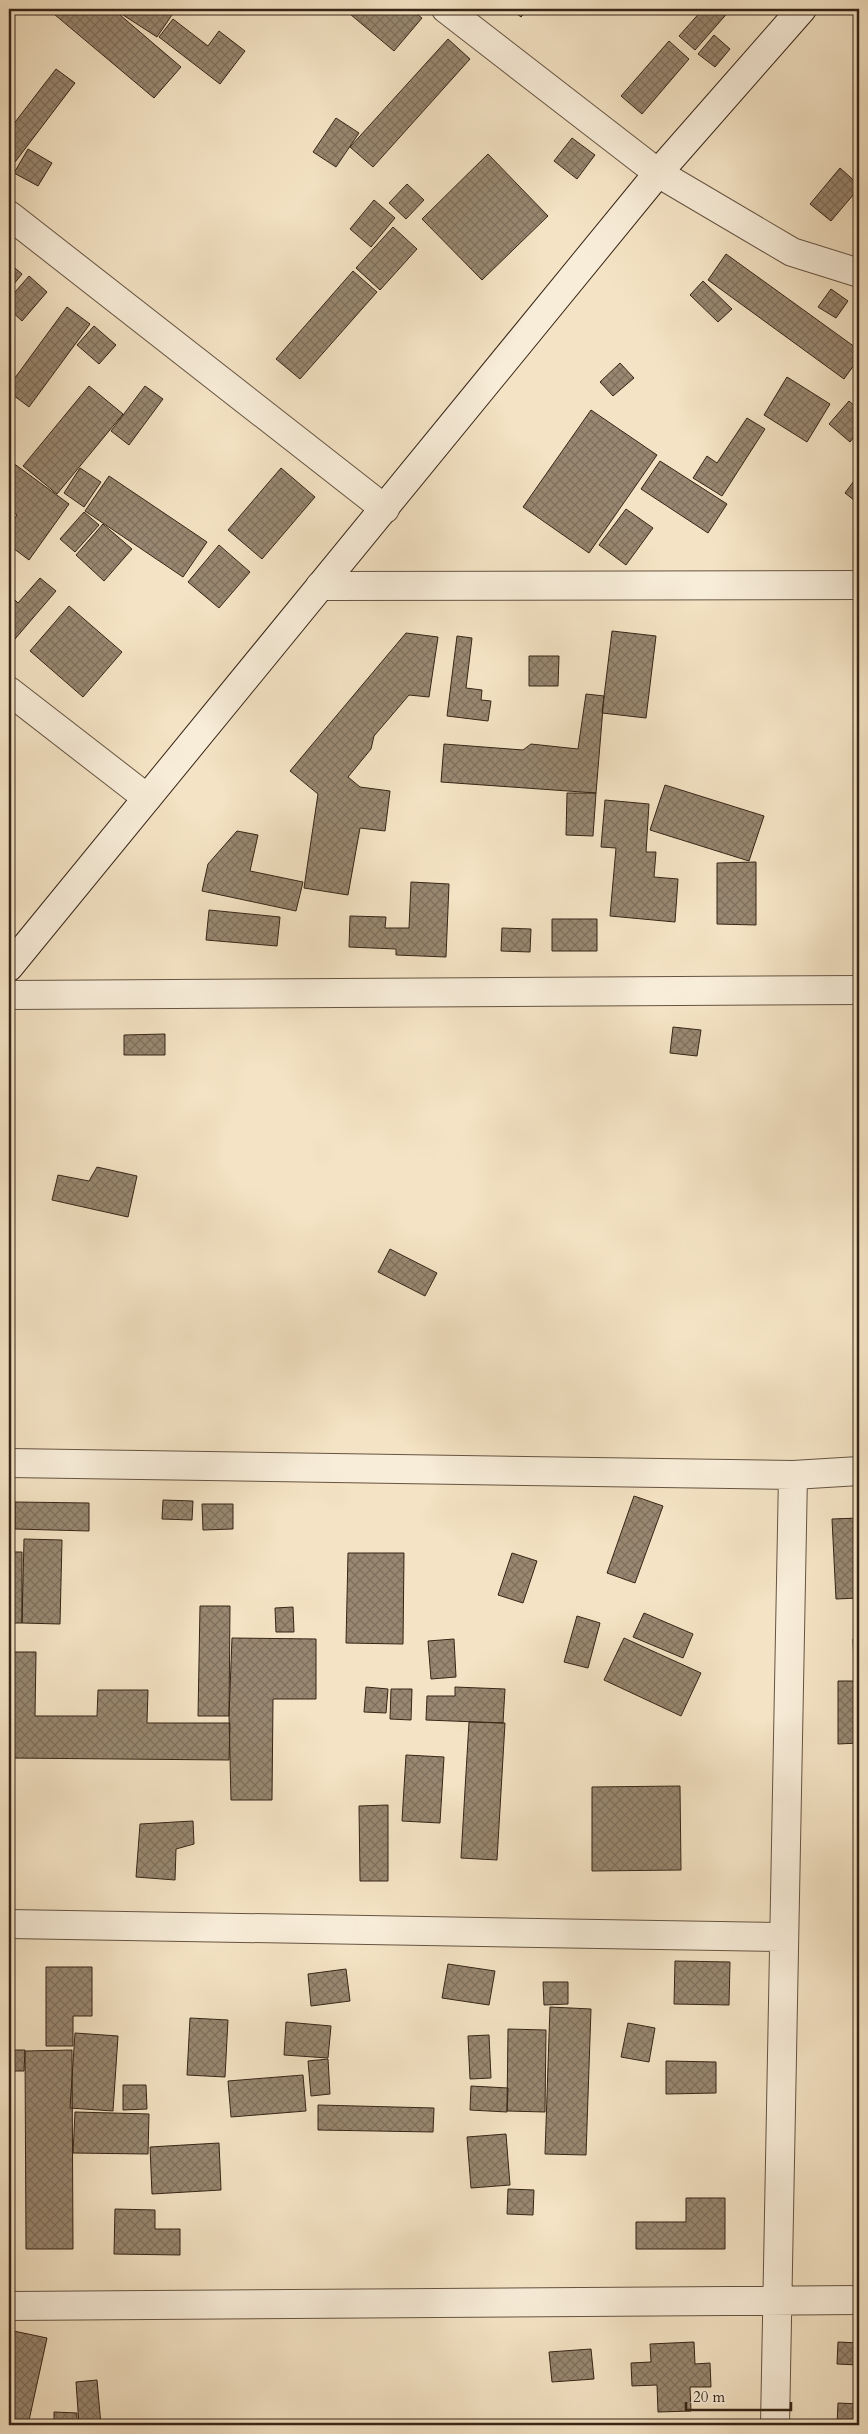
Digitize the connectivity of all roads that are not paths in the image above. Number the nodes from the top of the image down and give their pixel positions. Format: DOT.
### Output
graph roads {
  1 [pos="446,9"];
  2 [pos="802,9"];
  3 [pos="658,173"];
  4 [pos="9,215"];
  5 [pos="859,273"];
  6 [pos="385,509"];
  7 [pos="859,585"];
  8 [pos="320,586"];
  9 [pos="9,691"];
  10 [pos="147,798"];
  11 [pos="9,967"];
  12 [pos="859,990"];
  13 [pos="9,995"];
  14 [pos="9,1463"];
  15 [pos="859,1471"];
  16 [pos="793,1475"];
  17 [pos="9,1924"];
  18 [pos="783,1937"];
  19 [pos="778,2299"];
  20 [pos="859,2300"];
  21 [pos="9,2306"];
  22 [pos="775,2425"];
  1 -- 3 [label="street"];
  2 -- 3 [label="street"];
  3 -- 5 [label="street"];
  3 -- 6 [label="street"];
  4 -- 6 [label="street"];
  6 -- 8 [label="street"];
  7 -- 8 [label="street"];
  8 -- 10 [label="street"];
  9 -- 10 [label="street"];
  10 -- 11 [label="street"];
  12 -- 13 [label="street"];
  14 -- 16 [label="street"];
  15 -- 16 [label="street"];
  16 -- 18 [label="street"];
  17 -- 18 [label="street"];
  18 -- 19 [label="street"];
  19 -- 20 [label="street"];
  19 -- 21 [label="street"];
  19 -- 22 [label="street"];
}
